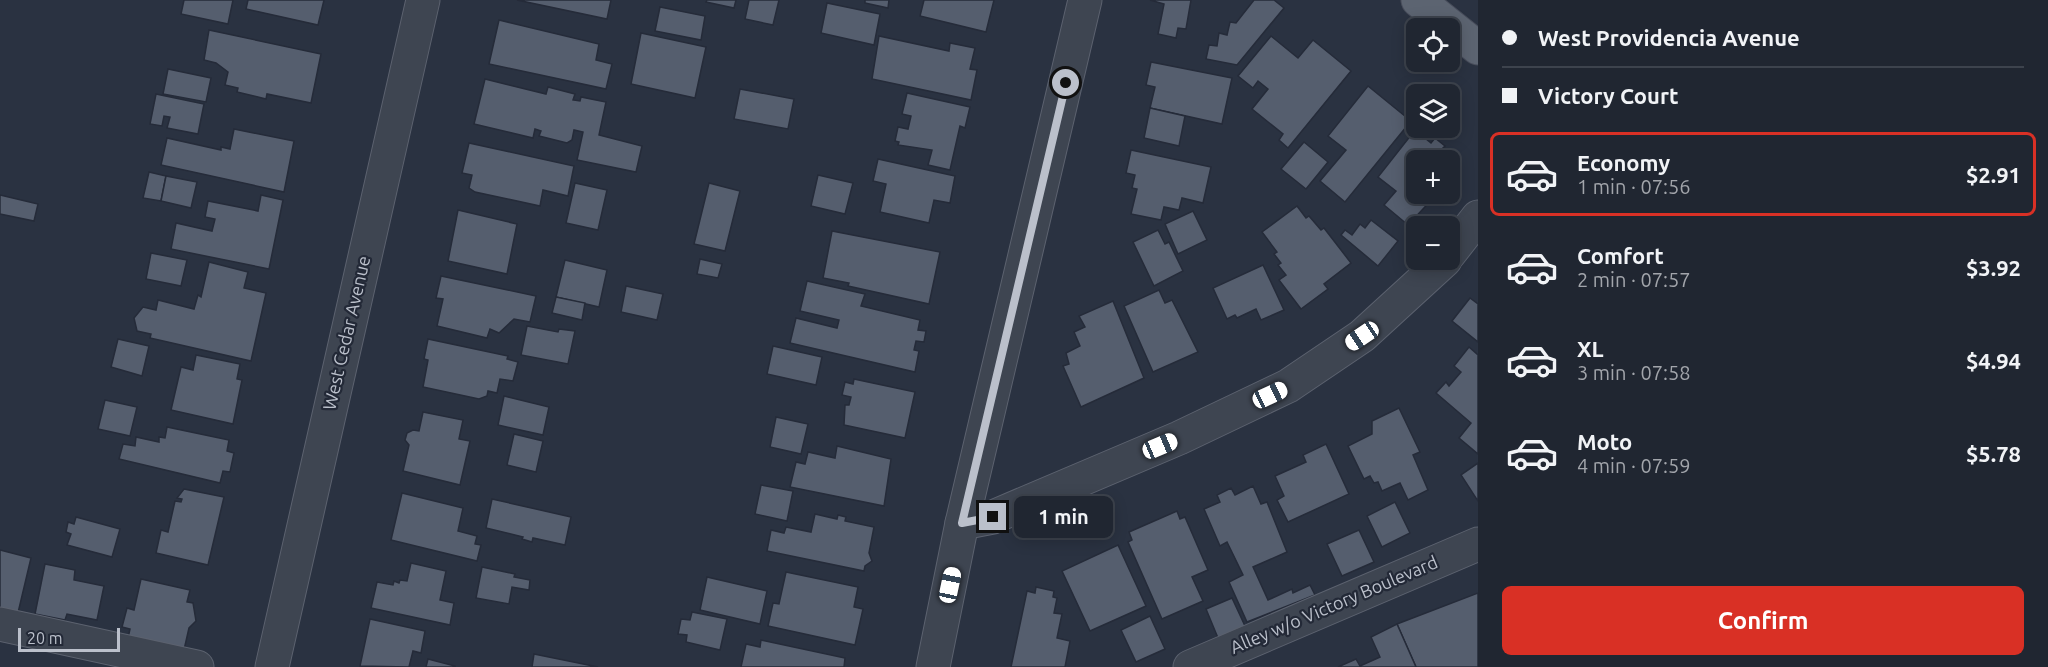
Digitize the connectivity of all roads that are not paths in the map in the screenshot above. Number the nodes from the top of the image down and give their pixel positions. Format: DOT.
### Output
graph roads {
  1 [pos="423,0"];
  2 [pos="1418,0"];
  3 [pos="1077,4"];
  4 [pos="1478,48"];
  5 [pos="1478,217"];
  6 [pos="1460,240"];
  7 [pos="1434,270"];
  8 [pos="962,523"];
  9 [pos="1478,544"];
  10 [pos="0,624"];
  11 [pos="197,667"];
  12 [pos="272,667"];
  13 [pos="933,667"];
  14 [pos="1190,667"];
  1 -- 12 [label="street, West Cedar Avenue"];
  2 -- 4 [label="main road"];
  3 -- 8 [label="street"];
  5 -- 6 [label="street"];
  7 -- 8 [label="street"];
  8 -- 13 [label="street"];
  9 -- 14 [label="street, Alley w/o Victory Boulevard"];
  10 -- 11 [label="street"];
}
